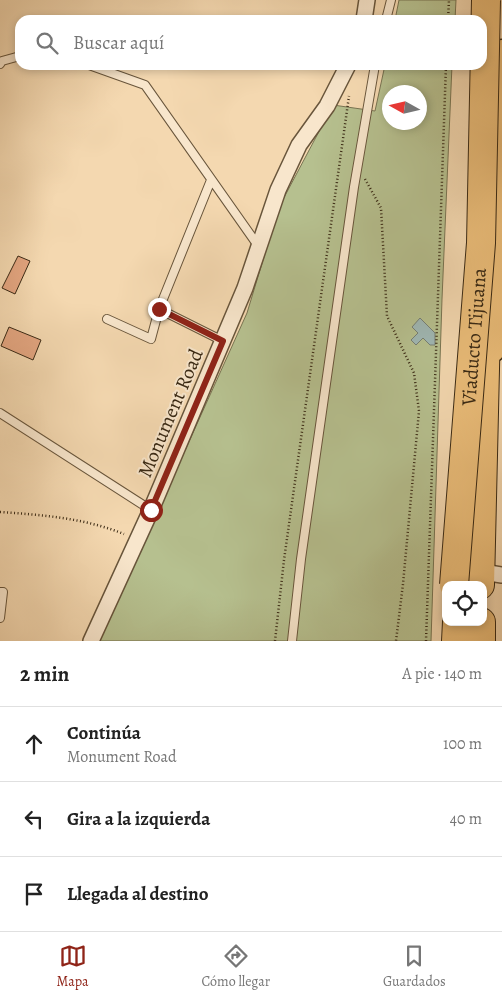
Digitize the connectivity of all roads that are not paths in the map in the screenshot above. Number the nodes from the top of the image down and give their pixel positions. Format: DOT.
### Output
graph roads {
  1 [pos="367,0"];
  2 [pos="391,0"];
  3 [pos="479,0"];
  4 [pos="486,0"];
  5 [pos="494,0"];
  6 [pos="365,15"];
  7 [pos="387,15"];
  8 [pos="479,15"];
  9 [pos="486,15"];
  10 [pos="502,53"];
  11 [pos="15,57"];
  12 [pos="0,64"];
  13 [pos="103,70"];
  14 [pos="345,70"];
  15 [pos="374,70"];
  16 [pos="479,70"];
  17 [pos="485,70"];
  18 [pos="211,180"];
  19 [pos="259,247"];
  20 [pos="498,282"];
  21 [pos="159,309"];
  22 [pos="107,319"];
  23 [pos="223,341"];
  24 [pos="0,413"];
  25 [pos="151,510"];
  26 [pos="487,579"];
  27 [pos="454,581"];
  28 [pos="458,581"];
  29 [pos="0,592"];
  30 [pos="0,618"];
  31 [pos="453,626"];
  32 [pos="457,626"];
  33 [pos="481,626"];
  34 [pos="92,641"];
  35 [pos="292,641"];
  36 [pos="455,641"];
  37 [pos="481,641"];
  1 -- 6 [label="street"];
  2 -- 7 [label="lane"];
  3 -- 8 [label="highway"];
  4 -- 9 [label="highway, Viaducto Tijuana, bridge"];
  5 -- 26 [label="highway, Viaducto Tijuana"];
  10 -- 20 [label="highway"];
  11 -- 12 [label="lane"];
  13 -- 18 [label="lane"];
  14 -- 19 [label="street, Monument Road"];
  15 -- 35 [label="lane"];
  16 -- 28 [label="highway"];
  17 -- 27 [label="highway, Viaducto Tijuana, bridge"];
  18 -- 19 [label="lane"];
  18 -- 21 [label="lane"];
  19 -- 23 [label="street, Monument Road"];
  20 -- 26 [label="highway"];
  21 -- 22 [label="lane"];
  21 -- 23 [label="lane"];
  23 -- 25 [label="street, Monument Road"];
  24 -- 25 [label="lane"];
  25 -- 34 [label="street, Monument Road"];
  29 -- 30 [label="lane"];
  31 -- 36 [label="highway"];
  32 -- 36 [label="highway"];
  33 -- 37 [label="highway"];
}
